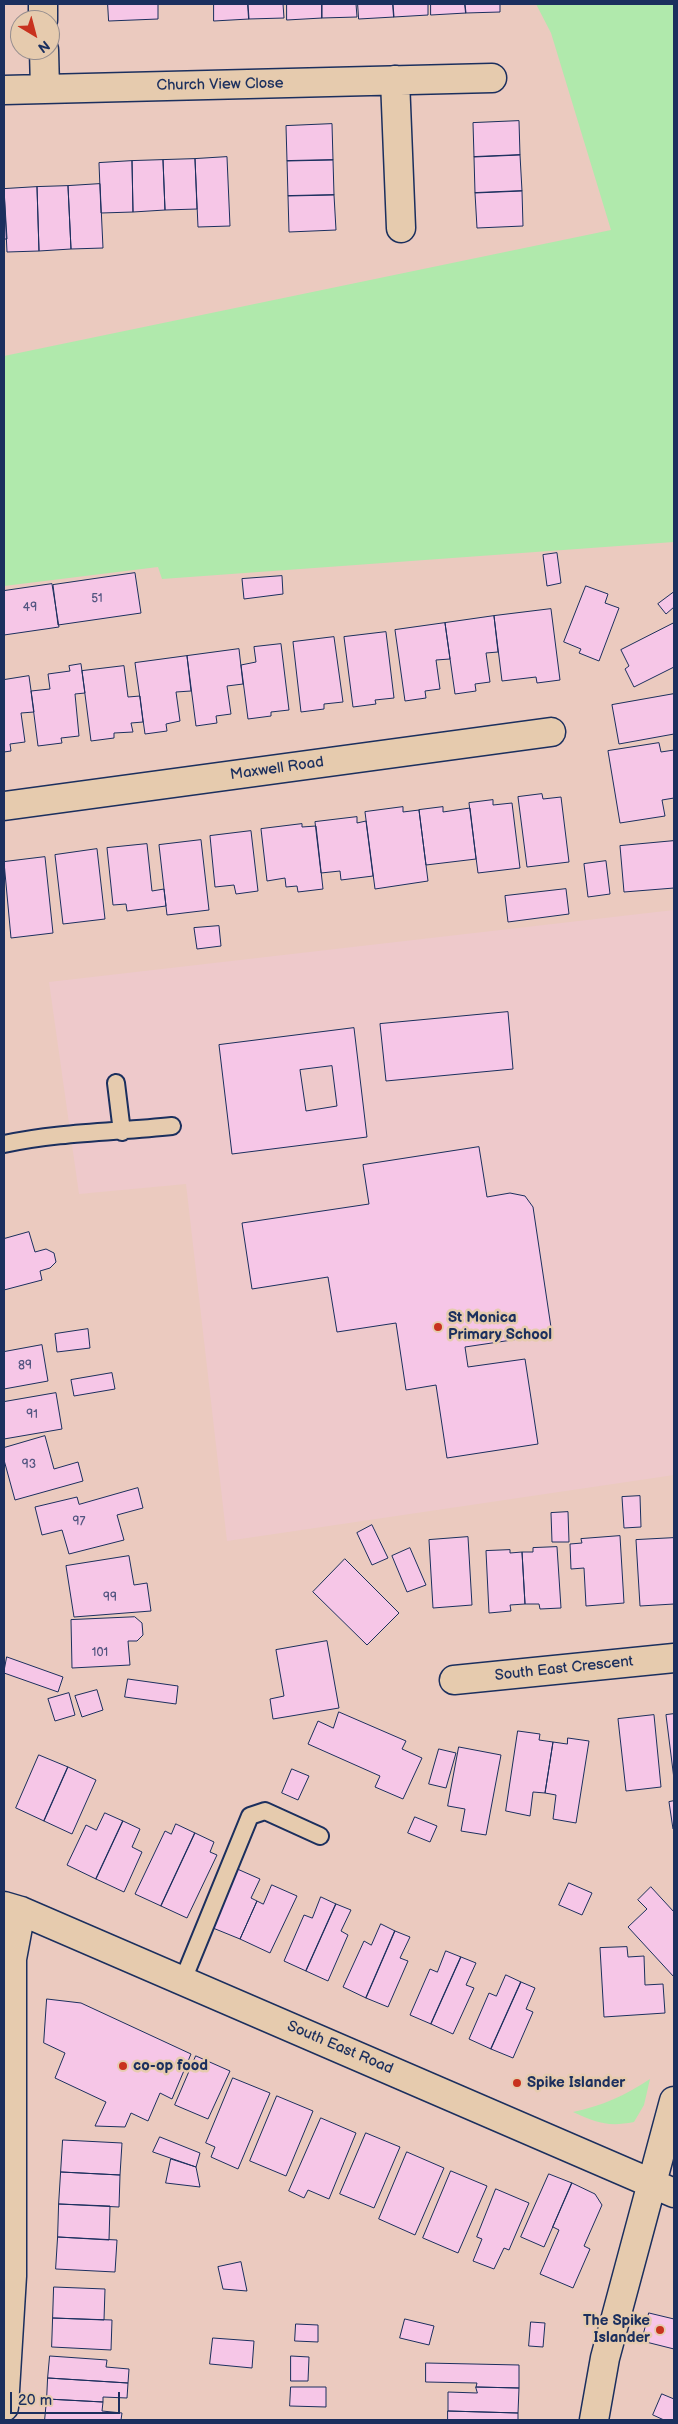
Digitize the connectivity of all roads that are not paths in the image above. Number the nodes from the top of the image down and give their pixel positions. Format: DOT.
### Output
graph roads {
  1 [pos="44,60"];
  2 [pos="492,78"];
  3 [pos="395,80"];
  4 [pos="45,89"];
  5 [pos="4,90"];
  6 [pos="401,228"];
  7 [pos="551,732"];
  8 [pos="4,806"];
  9 [pos="116,1083"];
  10 [pos="172,1126"];
  11 [pos="122,1132"];
  12 [pos="4,1144"];
  13 [pos="674,1658"];
  14 [pos="454,1680"];
  15 [pos="320,1836"];
  16 [pos="12,1908"];
  17 [pos="183,1980"];
  18 [pos="674,2101"];
  19 [pos="664,2188"];
  20 [pos="8,2254"];
  21 [pos="4,2408"];
  22 [pos="594,2420"];
  1 -- 4 [label="street"];
  2 -- 3 [label="street, Church View Close"];
  3 -- 4 [label="street, Church View Close"];
  3 -- 6 [label="street"];
  4 -- 5 [label="street, Church View Close"];
  7 -- 8 [label="street, Maxwell Road"];
  9 -- 11 [label="lane"];
  10 -- 11 [label="lane"];
  11 -- 12 [label="lane"];
  13 -- 14 [label="street, South East Crescent"];
  15 -- 17 [label="lane"];
  16 -- 17 [label="street, South East Road"];
  16 -- 20 [label="street"];
  17 -- 19 [label="street, South East Road"];
  18 -- 19 [label="street"];
  19 -- 22 [label="street"];
  20 -- 21 [label="street"];
}
